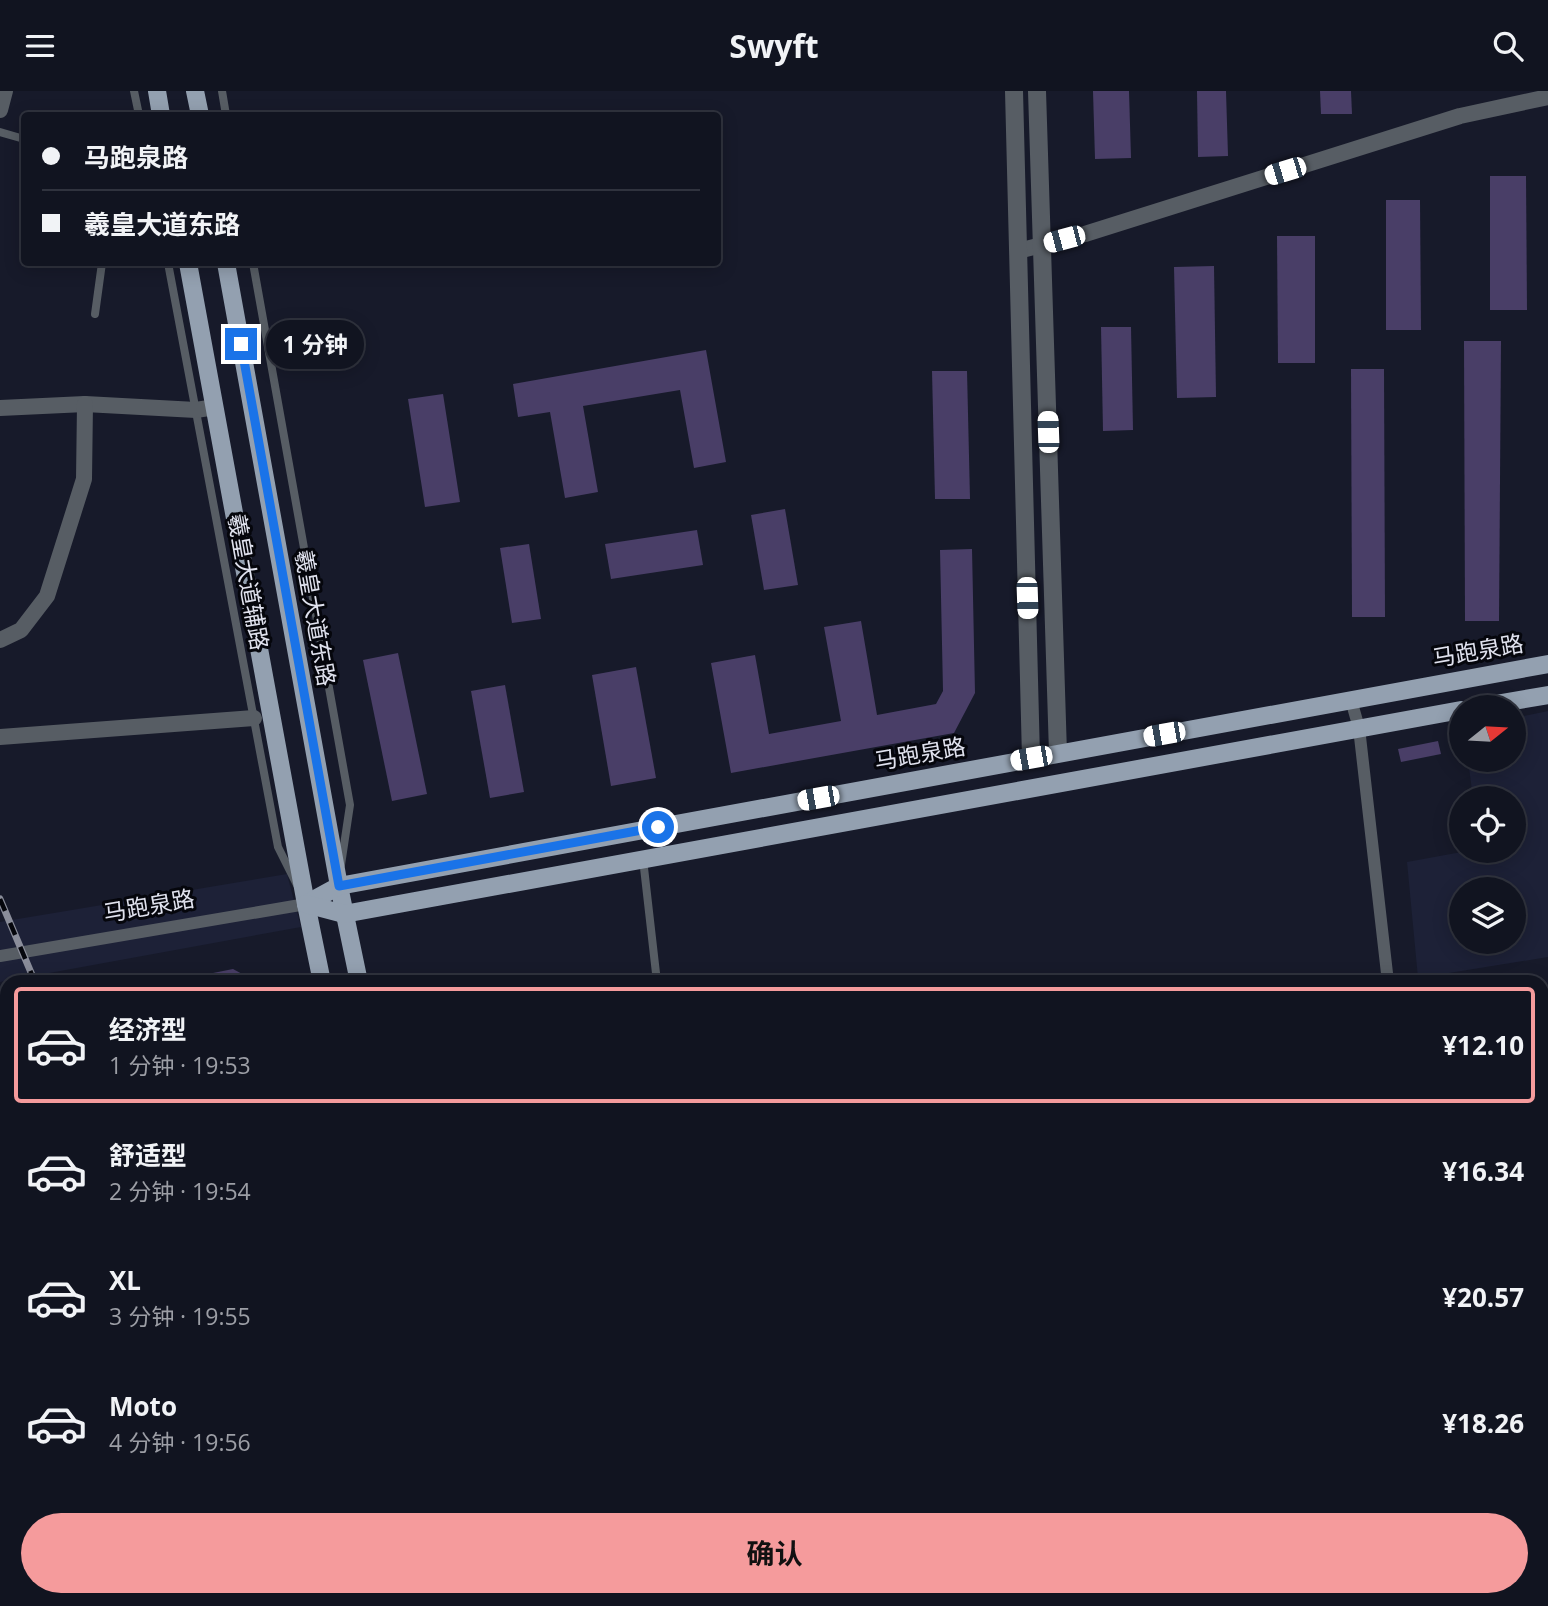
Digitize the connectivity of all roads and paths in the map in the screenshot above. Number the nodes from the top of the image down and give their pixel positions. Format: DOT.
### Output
graph roads {
  1 [pos="5,91"];
  2 [pos="134,91"];
  3 [pos="157,91"];
  4 [pos="195,91"];
  5 [pos="222,91"];
  6 [pos="1014,91"];
  7 [pos="1037,91"];
  8 [pos="1548,97"];
  9 [pos="0,110"];
  10 [pos="138,112"];
  11 [pos="160,112"];
  12 [pos="199,112"];
  13 [pos="226,112"];
  14 [pos="0,132"];
  15 [pos="21,138"];
  16 [pos="1042,245"];
  17 [pos="1018,251"];
  18 [pos="102,266"];
  19 [pos="169,266"];
  20 [pos="189,266"];
  21 [pos="227,266"];
  22 [pos="254,266"];
  23 [pos="95,314"];
  24 [pos="85,404"];
  25 [pos="215,407"];
  26 [pos="0,408"];
  27 [pos="196,410"];
  28 [pos="0,641"];
  29 [pos="1548,664"];
  30 [pos="1548,695"];
  31 [pos="1526,699"];
  32 [pos="1351,700"];
  33 [pos="1449,712"];
  34 [pos="254,718"];
  35 [pos="1359,728"];
  36 [pos="0,737"];
  37 [pos="1058,753"];
  38 [pos="1031,758"];
  39 [pos="643,859"];
  40 [pos="339,886"];
  41 [pos="306,904"];
  42 [pos="344,914"];
  43 [pos="0,956"];
  44 [pos="321,975"];
  45 [pos="357,975"];
  46 [pos="656,975"];
  47 [pos="1387,975"];
  1 -- 9 [label="street"];
  2 -- 10 [label="lane"];
  3 -- 11 [label="main road"];
  4 -- 12 [label="main road"];
  5 -- 13 [label="lane"];
  6 -- 17 [label="street"];
  7 -- 16 [label="street"];
  8 -- 16 [label="street"];
  14 -- 15 [label="lane"];
  16 -- 17 [label="street"];
  16 -- 37 [label="street"];
  17 -- 38 [label="street"];
  18 -- 23 [label="lane"];
  19 -- 27 [label="lane, 羲皇大道辅路"];
  20 -- 25 [label="main road"];
  21 -- 40 [label="main road, 羲皇大道东路"];
  22 -- 40 [label="lane"];
  24 -- 26 [label="street"];
  24 -- 27 [label="street"];
  24 -- 28 [label="street"];
  25 -- 27 [label="street"];
  25 -- 41 [label="main road"];
  27 -- 34 [label="lane, 羲皇大道辅路"];
  29 -- 32 [label="main road, 马跑泉路"];
  30 -- 31 [label="main road"];
  32 -- 35 [label="street"];
  32 -- 37 [label="main road, 马跑泉路"];
  33 -- 35 [label="main road, 马跑泉路"];
  34 -- 36 [label="street"];
  34 -- 41 [label="lane, 羲皇大道辅路"];
  35 -- 39 [label="main road, 马跑泉路"];
  35 -- 47 [label="street"];
  37 -- 38 [label="main road, 马跑泉路"];
  38 -- 40 [label="main road, 马跑泉路"];
  39 -- 42 [label="main road, 马跑泉路"];
  39 -- 46 [label="lane"];
  40 -- 41 [label="main road, 马跑泉路"];
  40 -- 42 [label="main road, 羲皇大道东路"];
  41 -- 42 [label="main road, 马跑泉路"];
  41 -- 43 [label="street, 马跑泉路"];
  41 -- 44 [label="main road"];
  42 -- 45 [label="main road, 羲皇大道东路"];
}
